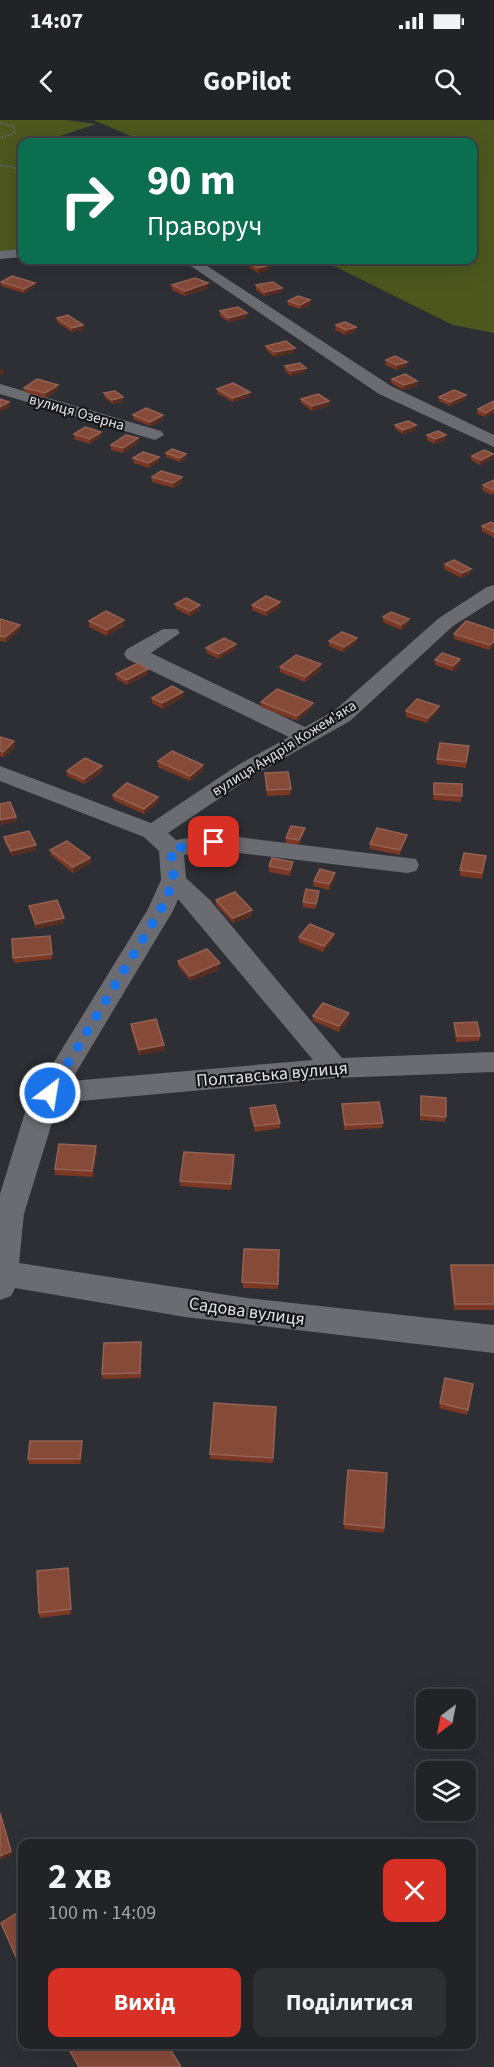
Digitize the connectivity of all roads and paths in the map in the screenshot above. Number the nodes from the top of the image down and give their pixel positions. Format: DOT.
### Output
graph roads {
  1 [pos="0,123"];
  2 [pos="0,138"];
  3 [pos="0,165"];
  4 [pos="18,168"];
  5 [pos="18,253"];
  6 [pos="0,255"];
  7 [pos="195,264"];
  8 [pos="0,389"];
  9 [pos="155,435"];
  10 [pos="494,442"];
  11 [pos="494,591"];
  12 [pos="170,633"];
  13 [pos="305,736"];
  14 [pos="0,773"];
  15 [pos="162,840"];
  16 [pos="407,865"];
  17 [pos="174,880"];
  18 [pos="494,1062"];
  19 [pos="335,1068"];
  20 [pos="50,1093"];
  21 [pos="1,1280"];
  22 [pos="494,1340"];
  1 -- 2 [label="path"];
  3 -- 4 [label="path"];
  5 -- 6 [label="street"];
  7 -- 10 [label="street"];
  8 -- 9 [label="street, вулиця Озерна"];
  11 -- 13 [label="street, вулиця Андрія Кожем'яка"];
  12 -- 13 [label="street"];
  13 -- 15 [label="street, вулиця Андрія Кожем'яка"];
  14 -- 15 [label="street"];
  15 -- 16 [label="street"];
  15 -- 17 [label="street"];
  17 -- 19 [label="street"];
  17 -- 20 [label="street"];
  18 -- 19 [label="street, Полтавська вулиця"];
  19 -- 20 [label="street, Полтавська вулиця"];
  20 -- 21 [label="street"];
  21 -- 22 [label="street, Садова вулиця"];
}
